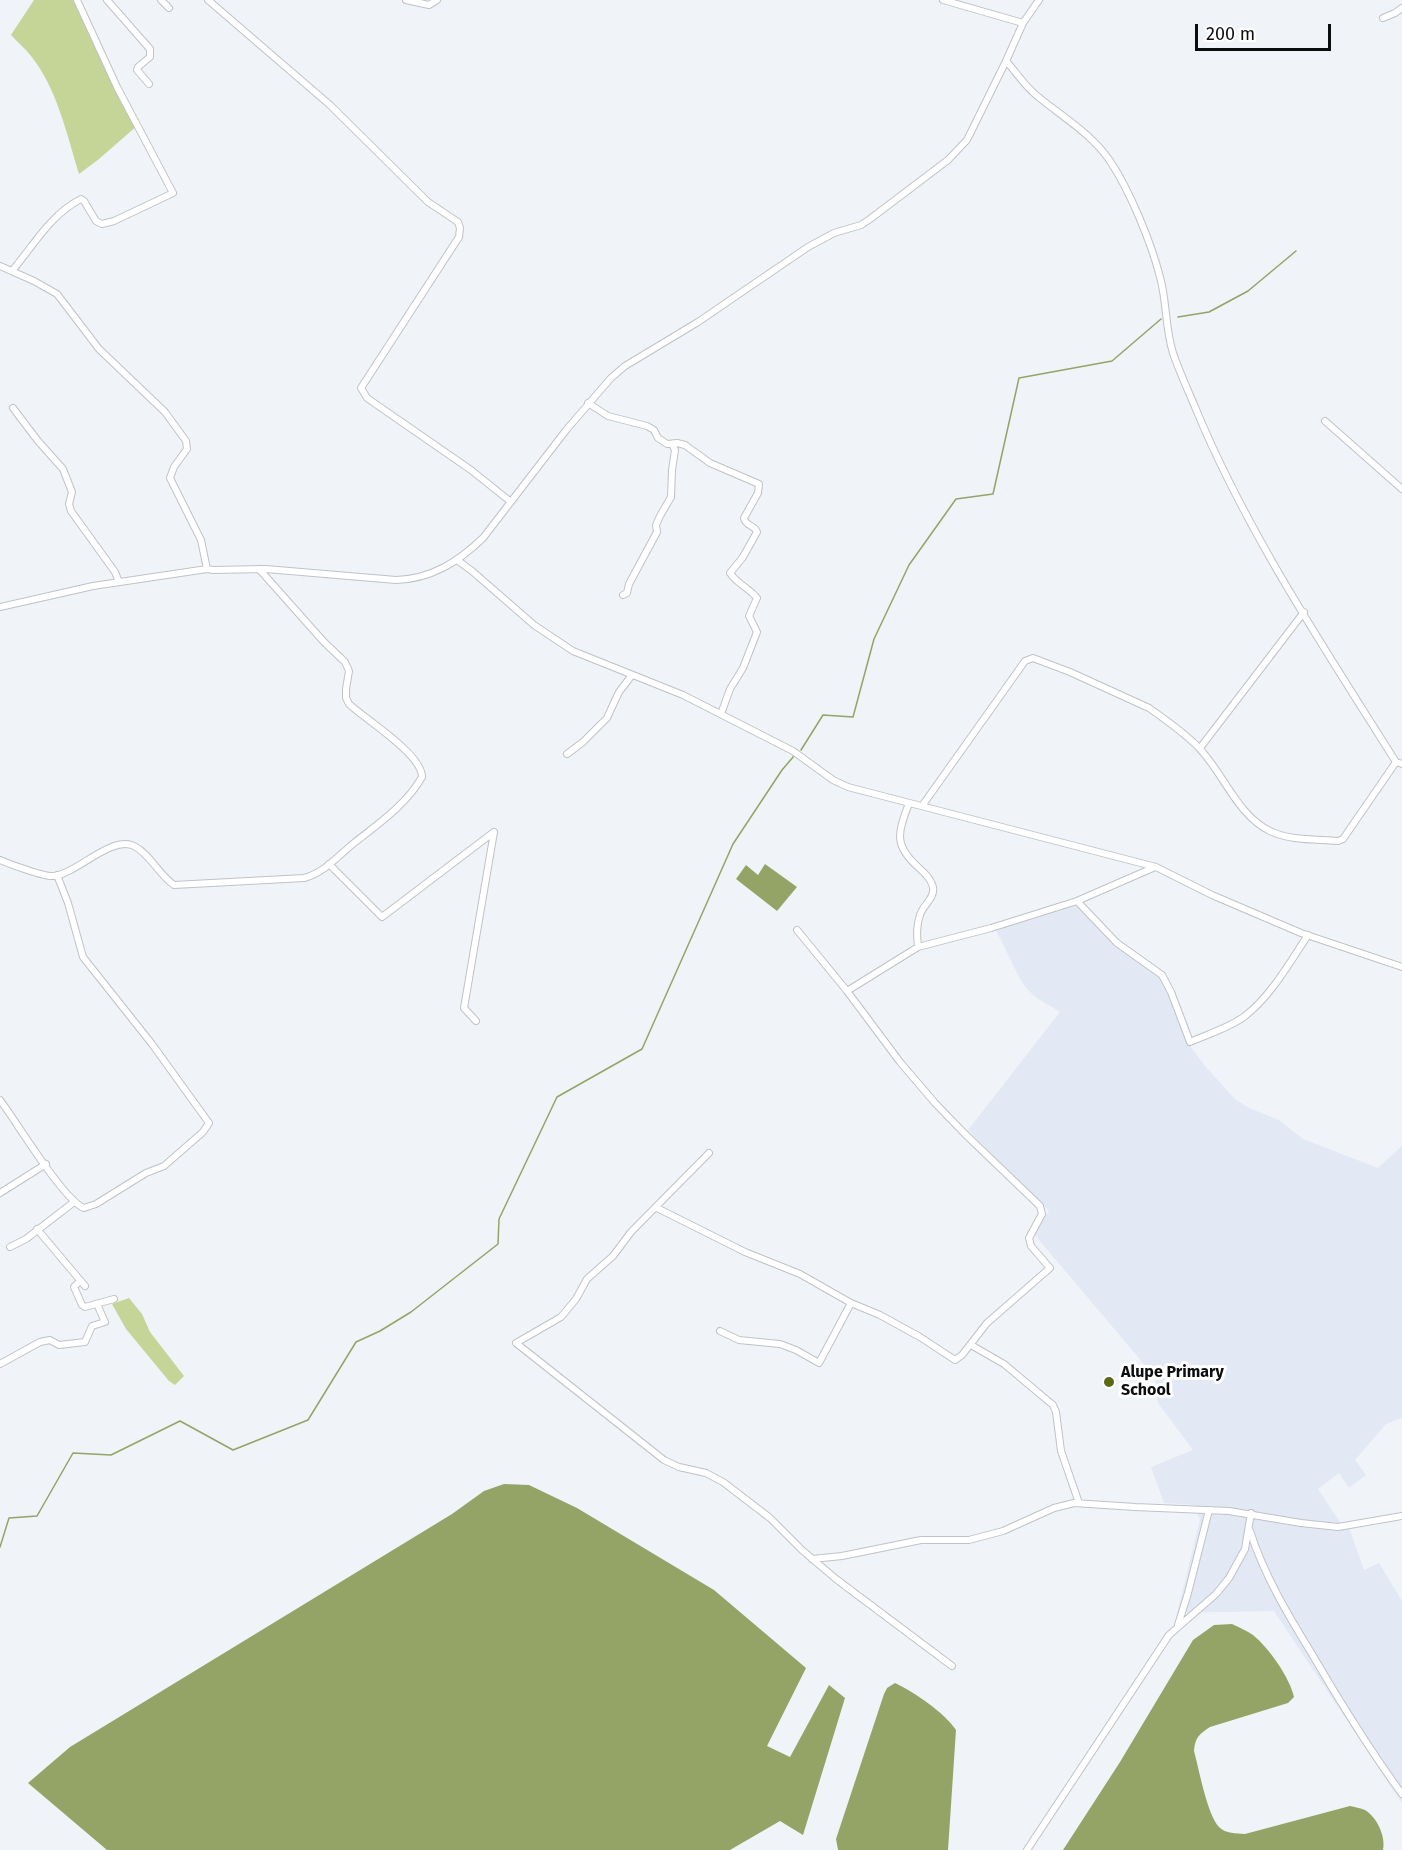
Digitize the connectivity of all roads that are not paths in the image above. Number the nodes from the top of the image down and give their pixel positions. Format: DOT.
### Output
graph roads {
  1 [pos="77,0"];
  2 [pos="107,0"];
  3 [pos="162,0"];
  4 [pos="208,0"];
  5 [pos="406,0"];
  6 [pos="437,0"];
  7 [pos="943,0"];
  8 [pos="1039,0"];
  9 [pos="169,8"];
  10 [pos="1402,8"];
  11 [pos="1383,18"];
  12 [pos="1023,23"];
  13 [pos="1006,61"];
  14 [pos="149,84"];
  15 [pos="0,266"];
  16 [pos="12,271"];
  17 [pos="588,403"];
  18 [pos="14,408"];
  19 [pos="1325,421"];
  20 [pos="672,444"];
  21 [pos="1402,489"];
  22 [pos="511,502"];
  23 [pos="457,560"];
  24 [pos="207,569"];
  25 [pos="259,569"];
  26 [pos="119,582"];
  27 [pos="623,595"];
  28 [pos="0,607"];
  29 [pos="1304,612"];
  30 [pos="632,675"];
  31 [pos="721,714"];
  32 [pos="1200,748"];
  33 [pos="567,754"];
  34 [pos="1399,763"];
  35 [pos="909,803"];
  36 [pos="922,806"];
  37 [pos="0,860"];
  38 [pos="329,864"];
  39 [pos="1156,867"];
  40 [pos="57,875"];
  41 [pos="1077,900"];
  42 [pos="797,930"];
  43 [pos="1308,935"];
  44 [pos="918,947"];
  45 [pos="1402,968"];
  46 [pos="847,991"];
  47 [pos="476,1021"];
  48 [pos="0,1100"];
  49 [pos="709,1154"];
  50 [pos="46,1164"];
  51 [pos="0,1193"];
  52 [pos="74,1202"];
  53 [pos="657,1208"];
  54 [pos="37,1229"];
  55 [pos="10,1247"];
  56 [pos="114,1299"];
  57 [pos="97,1304"];
  58 [pos="851,1304"];
  59 [pos="720,1330"];
  60 [pos="971,1345"];
  61 [pos="0,1364"];
  62 [pos="1079,1503"];
  63 [pos="1209,1510"];
  64 [pos="1251,1513"];
  65 [pos="1402,1516"];
  66 [pos="1250,1530"];
  67 [pos="812,1559"];
  68 [pos="1178,1626"];
  69 [pos="952,1666"];
  70 [pos="1402,1794"];
  71 [pos="1027,1850"];
  1 -- 16 [label="street"];
  2 -- 14 [label="street"];
  3 -- 9 [label="street"];
  4 -- 22 [label="street"];
  5 -- 6 [label="street"];
  7 -- 12 [label="street"];
  8 -- 12 [label="street"];
  10 -- 11 [label="street"];
  12 -- 13 [label="street"];
  13 -- 17 [label="street"];
  13 -- 29 [label="street"];
  15 -- 16 [label="street"];
  16 -- 24 [label="street"];
  17 -- 20 [label="street"];
  17 -- 22 [label="street"];
  18 -- 26 [label="street"];
  19 -- 21 [label="street"];
  20 -- 27 [label="street"];
  20 -- 31 [label="street"];
  22 -- 23 [label="street"];
  23 -- 25 [label="street"];
  23 -- 30 [label="street"];
  24 -- 25 [label="street"];
  24 -- 26 [label="street"];
  25 -- 38 [label="street"];
  26 -- 28 [label="street"];
  29 -- 32 [label="street"];
  29 -- 34 [label="street"];
  30 -- 31 [label="street"];
  30 -- 33 [label="street"];
  31 -- 35 [label="street"];
  32 -- 34 [label="street"];
  32 -- 36 [label="street"];
  35 -- 36 [label="street"];
  35 -- 44 [label="street"];
  36 -- 39 [label="street"];
  37 -- 40 [label="street"];
  38 -- 40 [label="street"];
  38 -- 47 [label="street"];
  39 -- 41 [label="street"];
  39 -- 43 [label="street"];
  40 -- 52 [label="street"];
  41 -- 43 [label="street"];
  41 -- 44 [label="street"];
  42 -- 46 [label="street"];
  43 -- 45 [label="street"];
  44 -- 46 [label="street"];
  46 -- 60 [label="street"];
  48 -- 50 [label="street"];
  49 -- 53 [label="street"];
  50 -- 51 [label="street"];
  50 -- 52 [label="street"];
  52 -- 54 [label="street"];
  53 -- 58 [label="street"];
  53 -- 67 [label="street"];
  54 -- 55 [label="street"];
  54 -- 57 [label="street"];
  56 -- 57 [label="street"];
  57 -- 61 [label="street"];
  58 -- 59 [label="street"];
  58 -- 60 [label="street"];
  60 -- 62 [label="street"];
  62 -- 63 [label="street"];
  62 -- 67 [label="street"];
  63 -- 64 [label="street"];
  63 -- 68 [label="street"];
  64 -- 65 [label="street"];
  64 -- 66 [label="street"];
  66 -- 68 [label="street"];
  66 -- 70 [label="street"];
  67 -- 69 [label="street"];
  68 -- 71 [label="street"];
}
